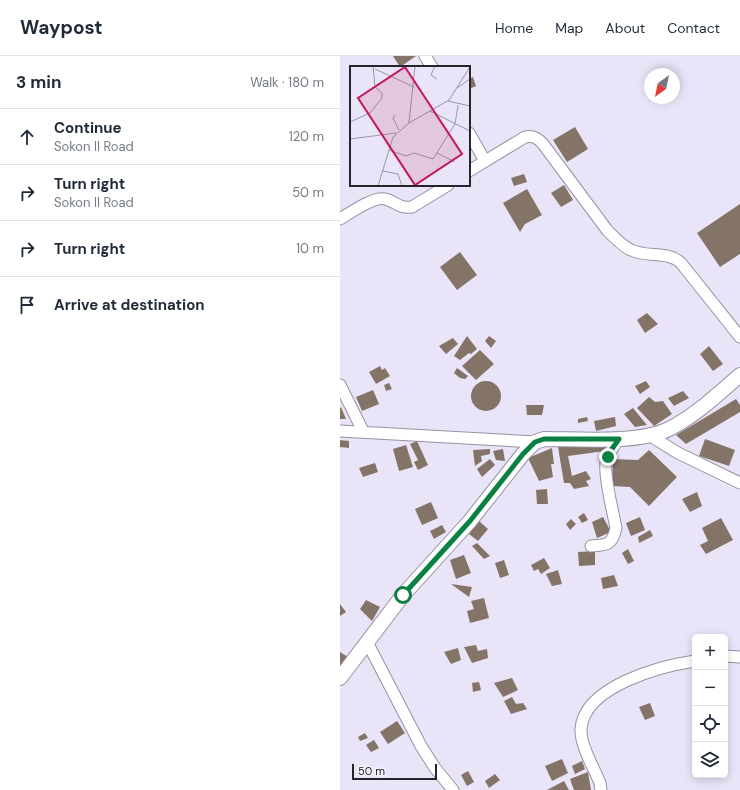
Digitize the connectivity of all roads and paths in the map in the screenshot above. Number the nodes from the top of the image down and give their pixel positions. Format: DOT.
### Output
graph roads {
  1 [pos="425,56"];
  2 [pos="431,66"];
  3 [pos="470,135"];
  4 [pos="485,161"];
  5 [pos="470,170"];
  6 [pos="446,186"];
  7 [pos="340,219"];
  8 [pos="740,337"];
  9 [pos="740,375"];
  10 [pos="340,385"];
  11 [pos="340,430"];
  12 [pos="363,431"];
  13 [pos="649,435"];
  14 [pos="619,439"];
  15 [pos="535,442"];
  16 [pos="740,483"];
  17 [pos="591,546"];
  18 [pos="367,642"];
  19 [pos="728,656"];
  20 [pos="740,657"];
  21 [pos="692,661"];
  22 [pos="340,678"];
  23 [pos="452,790"];
  24 [pos="600,790"];
  1 -- 2 [label="street"];
  3 -- 4 [label="street"];
  4 -- 5 [label="street"];
  4 -- 8 [label="street"];
  6 -- 7 [label="street"];
  9 -- 13 [label="street"];
  10 -- 12 [label="street"];
  11 -- 12 [label="street"];
  12 -- 15 [label="street"];
  13 -- 14 [label="street"];
  13 -- 16 [label="street"];
  14 -- 15 [label="street"];
  14 -- 17 [label="street"];
  15 -- 18 [label="street"];
  18 -- 22 [label="street"];
  18 -- 23 [label="street"];
  19 -- 20 [label="street"];
  21 -- 24 [label="street"];
}
